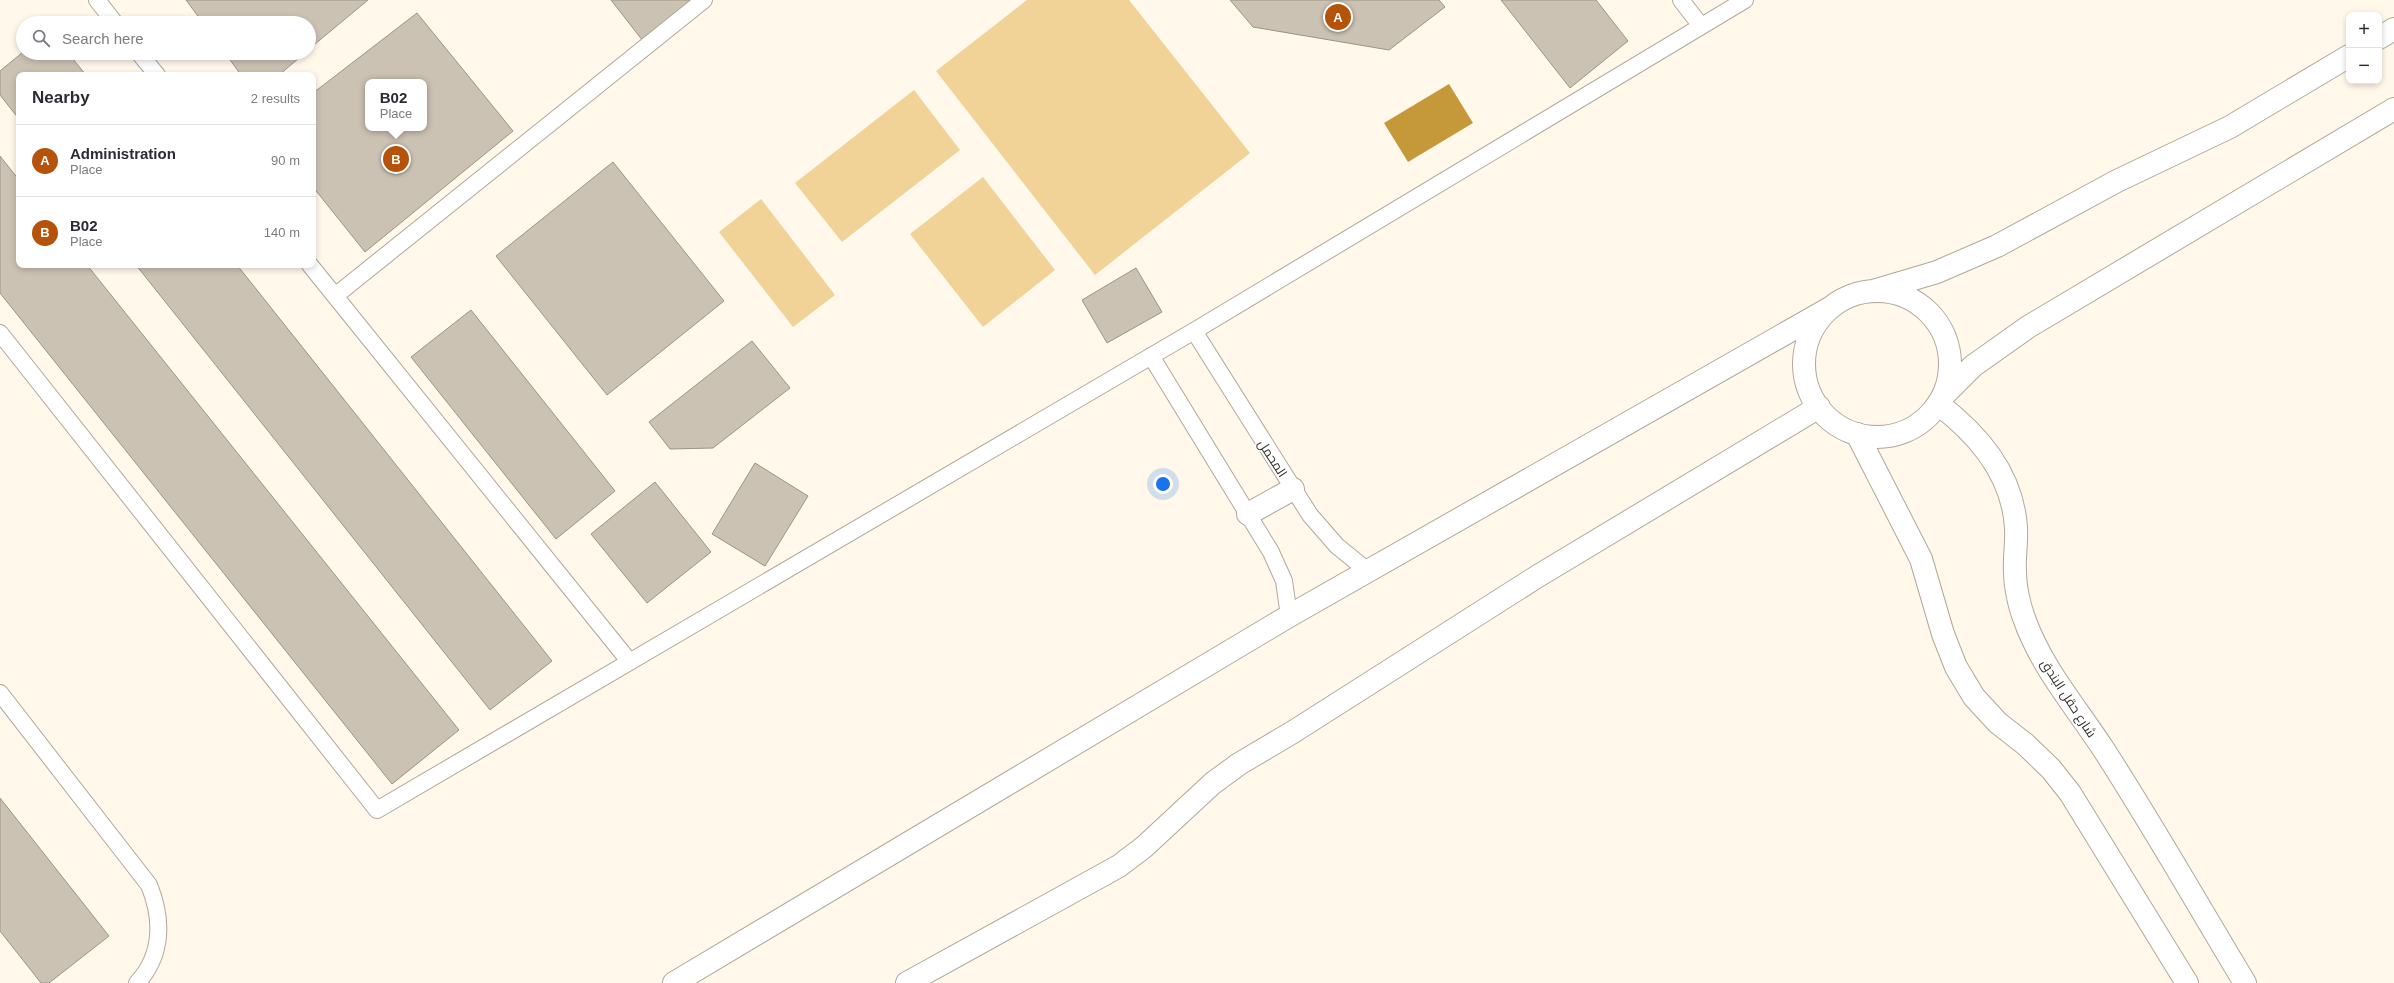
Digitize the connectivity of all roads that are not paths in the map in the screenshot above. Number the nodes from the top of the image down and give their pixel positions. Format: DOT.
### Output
graph roads {
  1 [pos="97,0"];
  2 [pos="704,0"];
  3 [pos="1681,0"];
  4 [pos="1746,0"];
  5 [pos="110,16"];
  6 [pos="1701,26"];
  7 [pos="2394,29"];
  8 [pos="2382,36"];
  9 [pos="2346,58"];
  10 [pos="145,60"];
  11 [pos="155,72"];
  12 [pos="2394,109"];
  13 [pos="312,268"];
  14 [pos="1873,291"];
  15 [pos="335,296"];
  16 [pos="1830,308"];
  17 [pos="1194,331"];
  18 [pos="0,333"];
  19 [pos="1151,356"];
  20 [pos="1941,399"];
  21 [pos="1818,407"];
  22 [pos="1857,434"];
  23 [pos="1293,489"];
  24 [pos="1248,514"];
  25 [pos="1369,572"];
  26 [pos="1288,616"];
  27 [pos="629,661"];
  28 [pos="0,693"];
  29 [pos="137,983"];
  30 [pos="674,983"];
  31 [pos="907,983"];
  32 [pos="2187,983"];
  33 [pos="2245,983"];
  1 -- 5 [label="lane"];
  2 -- 15 [label="lane"];
  3 -- 6 [label="lane"];
  4 -- 6 [label="lane"];
  6 -- 17 [label="lane"];
  7 -- 8 [label="street"];
  9 -- 14 [label="street"];
  10 -- 11 [label="lane"];
  12 -- 20 [label="street"];
  13 -- 15 [label="lane"];
  14 -- 16 [label="street"];
  14 -- 20 [label="street"];
  15 -- 27 [label="lane"];
  16 -- 21 [label="street"];
  16 -- 25 [label="street"];
  17 -- 19 [label="lane"];
  17 -- 23 [label="lane, المحمل"];
  18 -- 27 [label="lane"];
  19 -- 24 [label="lane"];
  19 -- 27 [label="lane"];
  20 -- 22 [label="street"];
  20 -- 33 [label="street, شارع حقل البندق"];
  21 -- 22 [label="street"];
  21 -- 31 [label="street"];
  22 -- 32 [label="street"];
  23 -- 24 [label="street"];
  23 -- 25 [label="lane, المحمل"];
  24 -- 26 [label="lane"];
  25 -- 26 [label="street"];
  26 -- 30 [label="street"];
  28 -- 29 [label="lane"];
}
